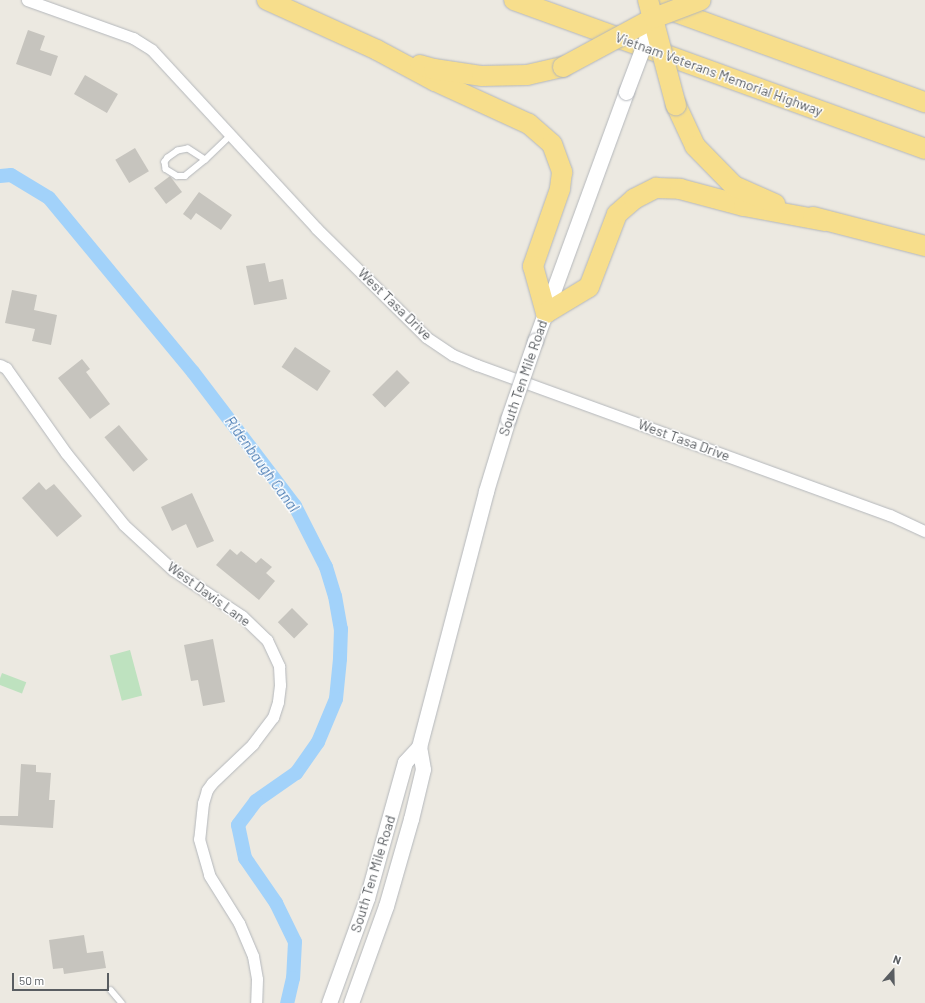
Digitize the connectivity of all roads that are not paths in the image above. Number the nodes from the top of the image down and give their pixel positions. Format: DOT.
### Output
graph roads {
  1 [pos="27,0"];
  2 [pos="267,0"];
  3 [pos="514,0"];
  4 [pos="644,0"];
  5 [pos="701,0"];
  6 [pos="651,9"];
  7 [pos="377,50"];
  8 [pos="925,102"];
  9 [pos="231,135"];
  10 [pos="925,149"];
  11 [pos="205,160"];
  12 [pos="825,221"];
  13 [pos="925,246"];
  14 [pos="546,313"];
  15 [pos="0,365"];
  16 [pos="925,531"];
  17 [pos="419,747"];
  18 [pos="111,990"];
  19 [pos="122,1003"];
  20 [pos="256,1003"];
  21 [pos="329,1003"];
  22 [pos="351,1003"];
  1 -- 9 [label="street, West Tasa Drive"];
  2 -- 7 [label="highway"];
  3 -- 10 [label="highway, Vietnam Veterans Memorial Highway"];
  4 -- 8 [label="highway"];
  5 -- 6 [label="highway, bridge"];
  6 -- 7 [label="highway, bridge"];
  6 -- 12 [label="highway, bridge"];
  6 -- 14 [label="main road, South Ten Mile Road, bridge"];
  7 -- 14 [label="highway"];
  9 -- 11 [label="lane"];
  9 -- 16 [label="street, West Tasa Drive"];
  11 -- 11 [label="lane"];
  12 -- 13 [label="highway"];
  12 -- 14 [label="highway"];
  14 -- 17 [label="main road, South Ten Mile Road, bridge"];
  15 -- 20 [label="street, West Davis Lane"];
  17 -- 21 [label="main road, South Ten Mile Road"];
  17 -- 22 [label="main road, South Ten Mile Road"];
  18 -- 19 [label="lane"];
}
